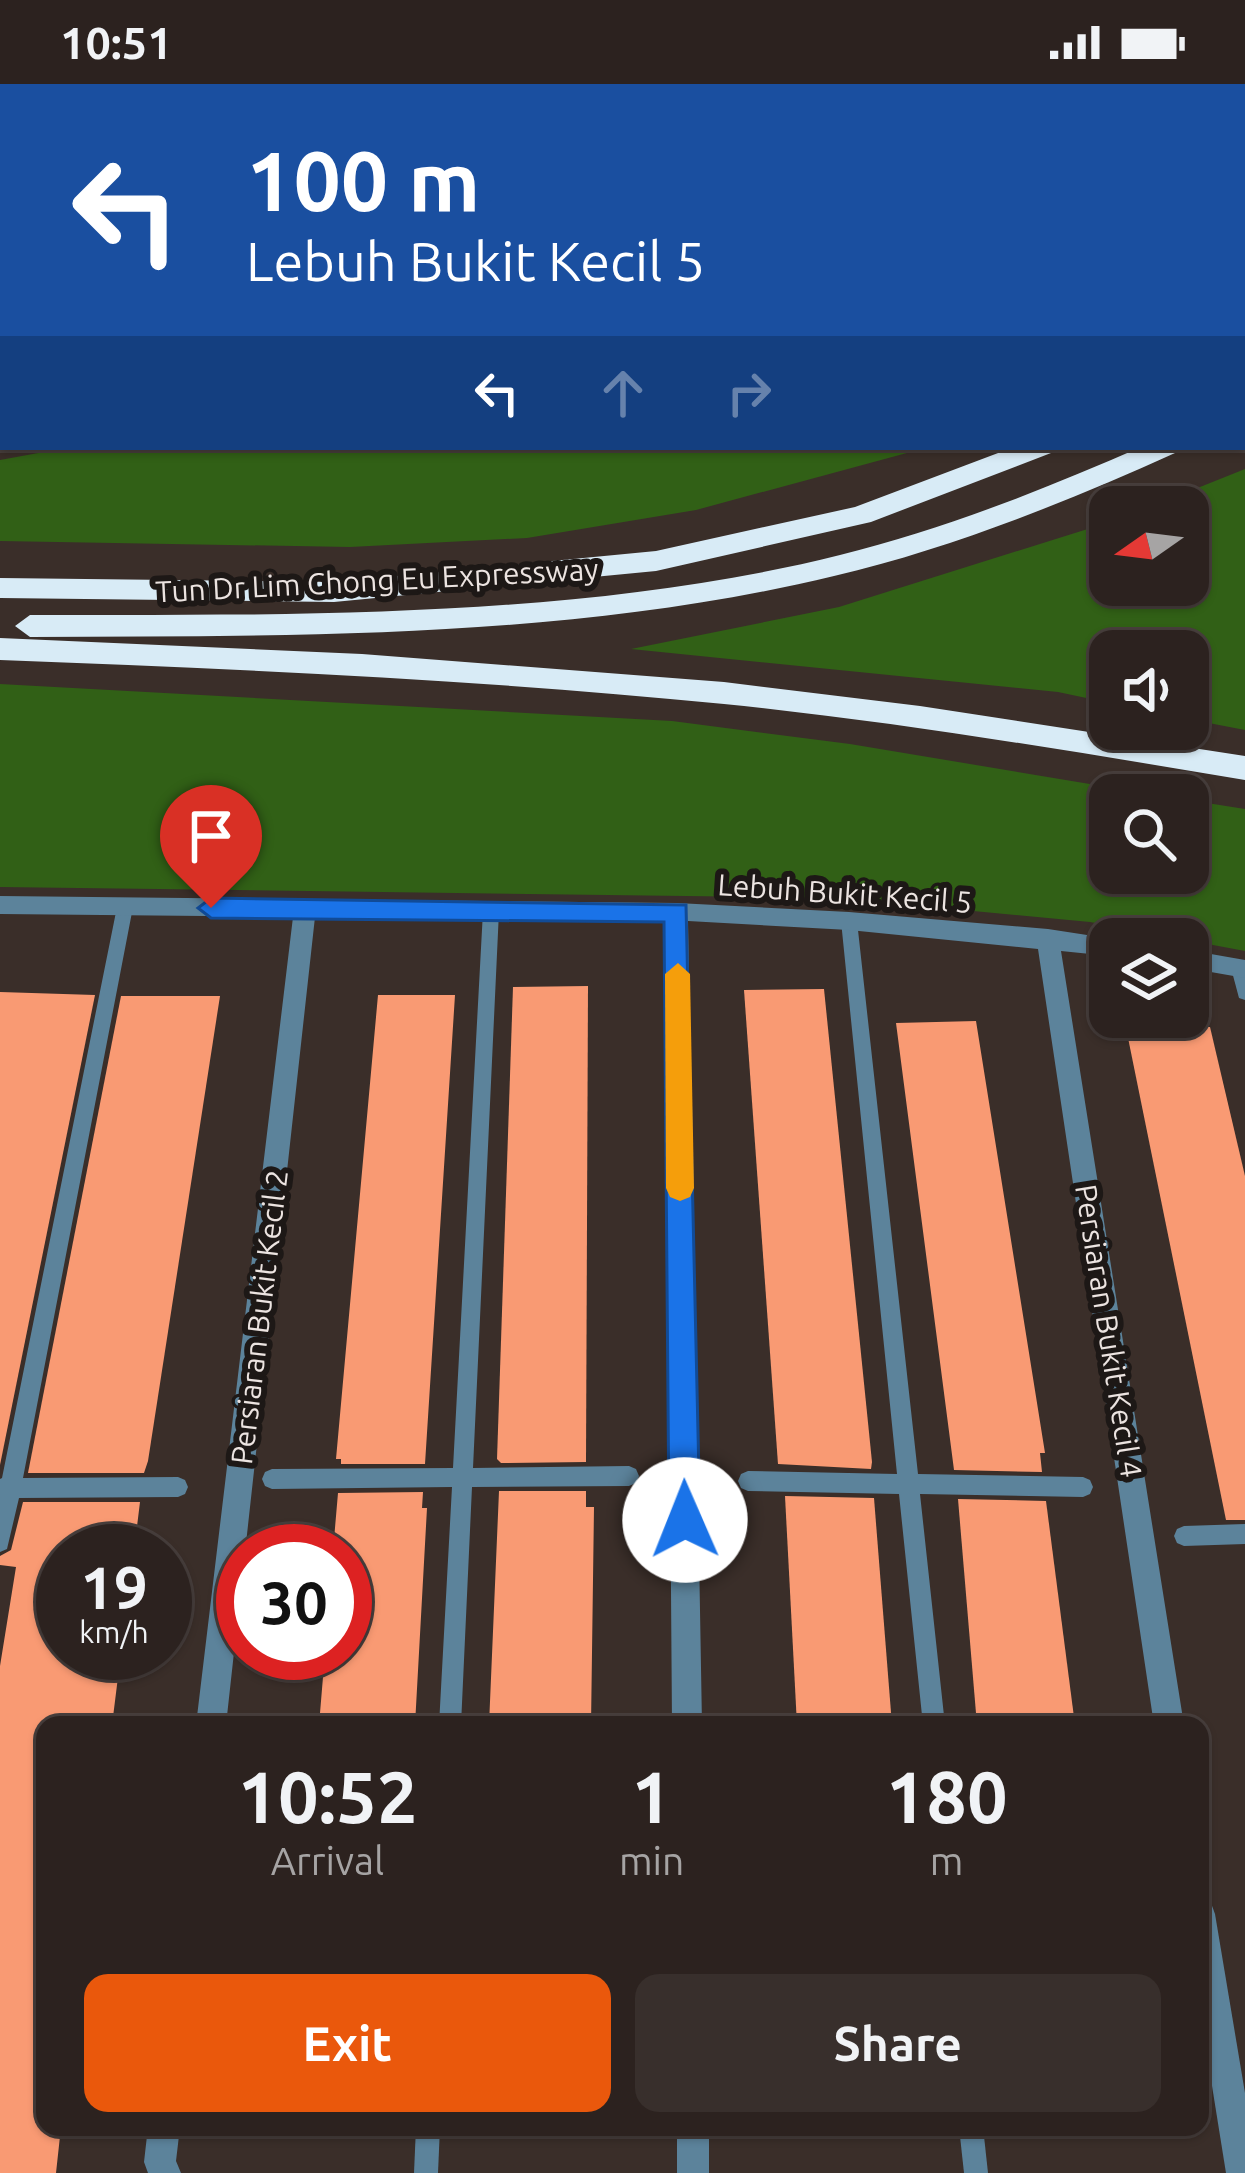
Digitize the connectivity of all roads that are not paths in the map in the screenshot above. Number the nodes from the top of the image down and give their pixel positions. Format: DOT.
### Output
graph roads {
  1 [pos="1033,450"];
  2 [pos="1158,450"];
  3 [pos="0,588"];
  4 [pos="0,626"];
  5 [pos="0,649"];
  6 [pos="1245,768"];
  7 [pos="0,905"];
  8 [pos="125,907"];
  9 [pos="305,909"];
  10 [pos="490,911"];
  11 [pos="677,912"];
  12 [pos="849,921"];
  13 [pos="1048,938"];
  14 [pos="1089,944"];
  15 [pos="1209,963"];
  16 [pos="1242,969"];
  17 [pos="1245,993"];
  18 [pos="629,1476"];
  19 [pos="463,1478"];
  20 [pos="272,1479"];
  21 [pos="748,1481"];
  22 [pos="912,1484"];
  23 [pos="178,1486"];
  24 [pos="1082,1487"];
  25 [pos="5,1488"];
  26 [pos="1245,1534"];
  27 [pos="1184,1536"];
  28 [pos="0,1542"];
  29 [pos="213,1716"];
  30 [pos="450,1716"];
  31 [pos="687,1716"];
  32 [pos="933,1716"];
  33 [pos="1168,1716"];
  34 [pos="1209,1970"];
  35 [pos="163,2136"];
  36 [pos="428,2136"];
  37 [pos="693,2136"];
  38 [pos="972,2136"];
  39 [pos="166,2173"];
  40 [pos="426,2173"];
  41 [pos="693,2173"];
  42 [pos="976,2173"];
  43 [pos="1242,2173"];
  1 -- 3 [label="highway, Tun Dr Lim Chong Eu Expressway"];
  2 -- 4 [label="highway, Tun Dr Lim Chong Eu Expressway"];
  5 -- 6 [label="highway"];
  7 -- 8 [label="street, Lebuh Bukit Kecil 5"];
  8 -- 9 [label="street, Lebuh Bukit Kecil 5"];
  8 -- 25 [label="lane"];
  9 -- 10 [label="street, Lebuh Bukit Kecil 5"];
  9 -- 29 [label="street, Persiaran Bukit Kecil 2"];
  10 -- 11 [label="street, Lebuh Bukit Kecil 5"];
  10 -- 19 [label="lane"];
  11 -- 12 [label="street, Lebuh Bukit Kecil 5"];
  11 -- 31 [label="street"];
  12 -- 13 [label="street, Lebuh Bukit Kecil 5"];
  12 -- 22 [label="lane"];
  13 -- 14 [label="street, Lebuh Bukit Kecil 5"];
  13 -- 33 [label="street, Persiaran Bukit Kecil 4"];
  15 -- 16 [label="street"];
  16 -- 17 [label="lane"];
  18 -- 19 [label="lane"];
  19 -- 20 [label="lane"];
  19 -- 30 [label="lane"];
  21 -- 22 [label="lane"];
  22 -- 24 [label="lane"];
  22 -- 32 [label="lane"];
  23 -- 25 [label="lane"];
  25 -- 28 [label="lane"];
  26 -- 27 [label="lane"];
  34 -- 43 [label="street"];
  35 -- 39 [label="street"];
  36 -- 40 [label="lane"];
  37 -- 41 [label="street"];
  38 -- 42 [label="lane"];
}
